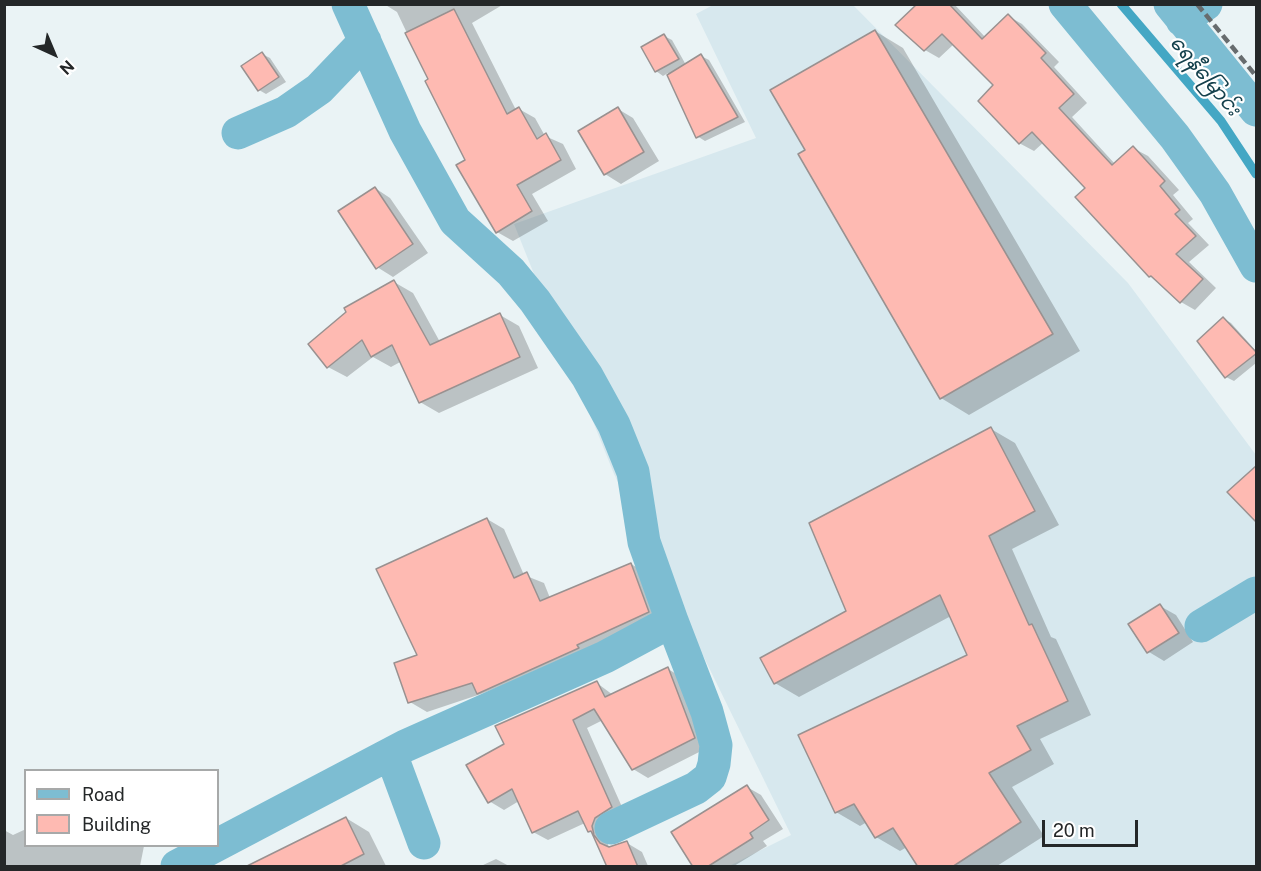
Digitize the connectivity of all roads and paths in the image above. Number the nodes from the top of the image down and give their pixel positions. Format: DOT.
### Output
graph roads {
  1 [pos="348,4"];
  2 [pos="1065,4"];
  3 [pos="1186,10"];
  4 [pos="366,41"];
  5 [pos="1257,110"];
  6 [pos="238,133"];
  7 [pos="1257,266"];
  8 [pos="1257,593"];
  9 [pos="672,621"];
  10 [pos="1201,626"];
  11 [pos="391,754"];
  12 [pos="611,828"];
  13 [pos="424,843"];
  14 [pos="219,845"];
  15 [pos="215,847"];
  16 [pos="177,867"];
  1 -- 4 [label="street"];
  2 -- 7 [label="street"];
  3 -- 5 [label="street"];
  4 -- 6 [label="street"];
  4 -- 9 [label="street"];
  8 -- 10 [label="street"];
  9 -- 11 [label="street"];
  9 -- 12 [label="street"];
  11 -- 13 [label="street"];
  11 -- 14 [label="street"];
  15 -- 16 [label="street"];
}
